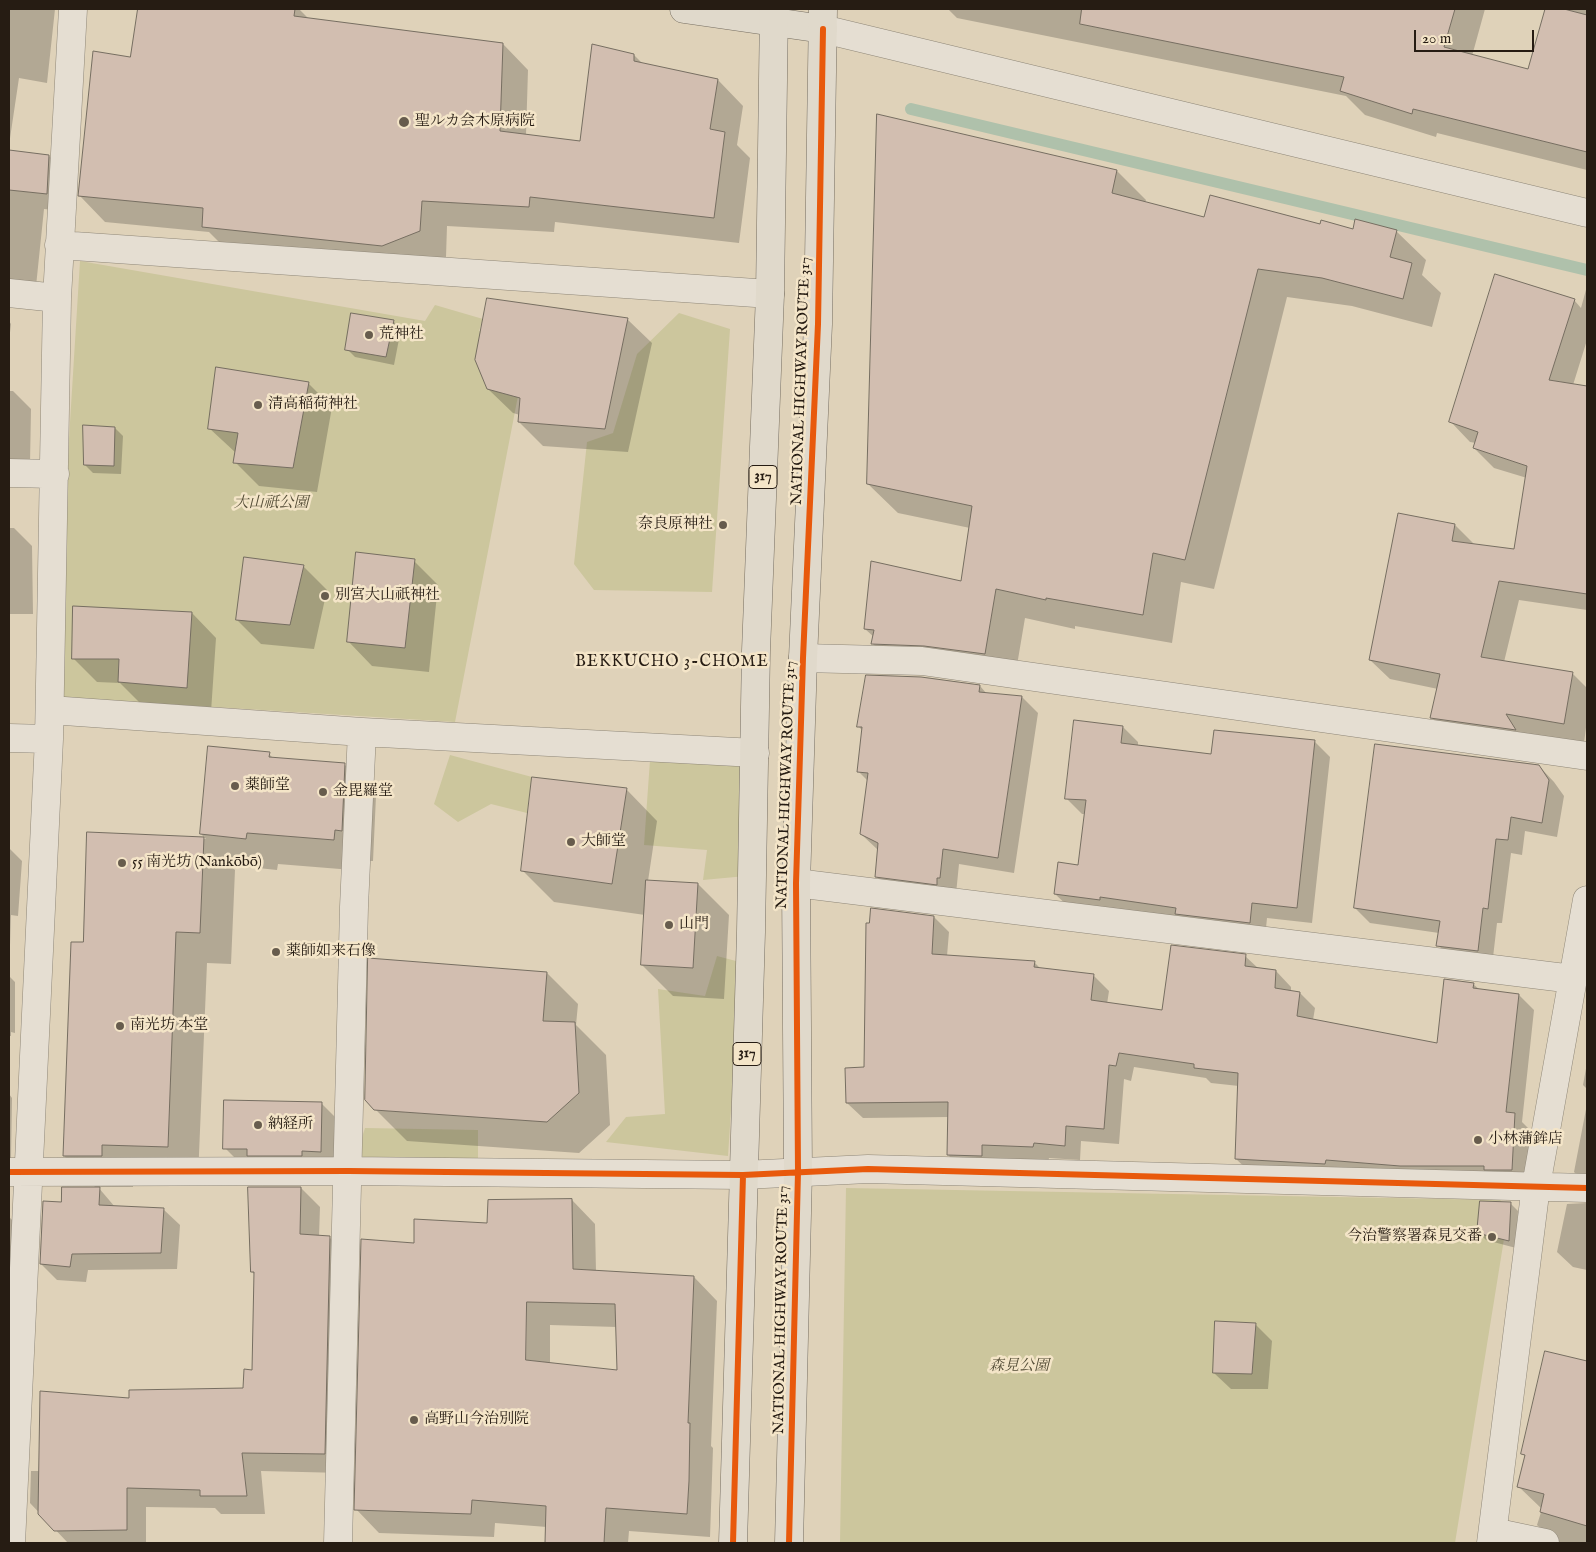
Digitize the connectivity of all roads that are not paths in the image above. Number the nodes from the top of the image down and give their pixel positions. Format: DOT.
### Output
graph roads {
  1 [pos="73,9"];
  2 [pos="684,9"];
  3 [pos="774,15"];
  4 [pos="823,19"];
  5 [pos="1587,213"];
  6 [pos="59,244"];
  7 [pos="9,293"];
  8 [pos="770,294"];
  9 [pos="57,298"];
  10 [pos="9,472"];
  11 [pos="55,474"];
  12 [pos="803,658"];
  13 [pos="50,710"];
  14 [pos="362,732"];
  15 [pos="9,738"];
  16 [pos="49,739"];
  17 [pos="754,753"];
  18 [pos="1587,756"];
  19 [pos="796,883"];
  20 [pos="1587,900"];
  21 [pos="1573,979"];
  22 [pos="18,1172"];
  23 [pos="348,1172"];
  24 [pos="798,1172"];
  25 [pos="743,1175"];
  26 [pos="1536,1186"];
  27 [pos="1587,1188"];
  28 [pos="1492,1538"];
  29 [pos="11,1543"];
  30 [pos="338,1543"];
  31 [pos="733,1543"];
  32 [pos="789,1543"];
  33 [pos="1545,1543"];
  1 -- 6 [label="street"];
  2 -- 3 [label="main road"];
  3 -- 4 [label="main road"];
  3 -- 8 [label="main road, NATIONAL HIGHWAY ROUTE 317 / 317"];
  4 -- 5 [label="street"];
  4 -- 12 [label="main road, NATIONAL HIGHWAY ROUTE 317"];
  6 -- 8 [label="street"];
  6 -- 9 [label="street"];
  7 -- 9 [label="street"];
  8 -- 17 [label="main road, NATIONAL HIGHWAY ROUTE 317 / 317"];
  9 -- 11 [label="street"];
  10 -- 11 [label="street"];
  11 -- 13 [label="street"];
  12 -- 18 [label="street"];
  12 -- 19 [label="main road, NATIONAL HIGHWAY ROUTE 317"];
  13 -- 14 [label="street"];
  13 -- 16 [label="street"];
  14 -- 17 [label="street"];
  14 -- 23 [label="street"];
  15 -- 16 [label="street"];
  16 -- 22 [label="street"];
  17 -- 25 [label="main road, NATIONAL HIGHWAY ROUTE 317 / 317"];
  19 -- 21 [label="street"];
  19 -- 24 [label="main road, NATIONAL HIGHWAY ROUTE 317"];
  20 -- 21 [label="street"];
  21 -- 26 [label="street"];
  22 -- 23 [label="street"];
  22 -- 29 [label="street"];
  23 -- 25 [label="street"];
  23 -- 30 [label="street"];
  24 -- 25 [label="street"];
  24 -- 26 [label="street"];
  24 -- 32 [label="main road, NATIONAL HIGHWAY ROUTE 317"];
  25 -- 31 [label="main road, NATIONAL HIGHWAY ROUTE 317 / 317"];
  26 -- 27 [label="street"];
  26 -- 28 [label="street"];
  28 -- 33 [label="street"];
}
